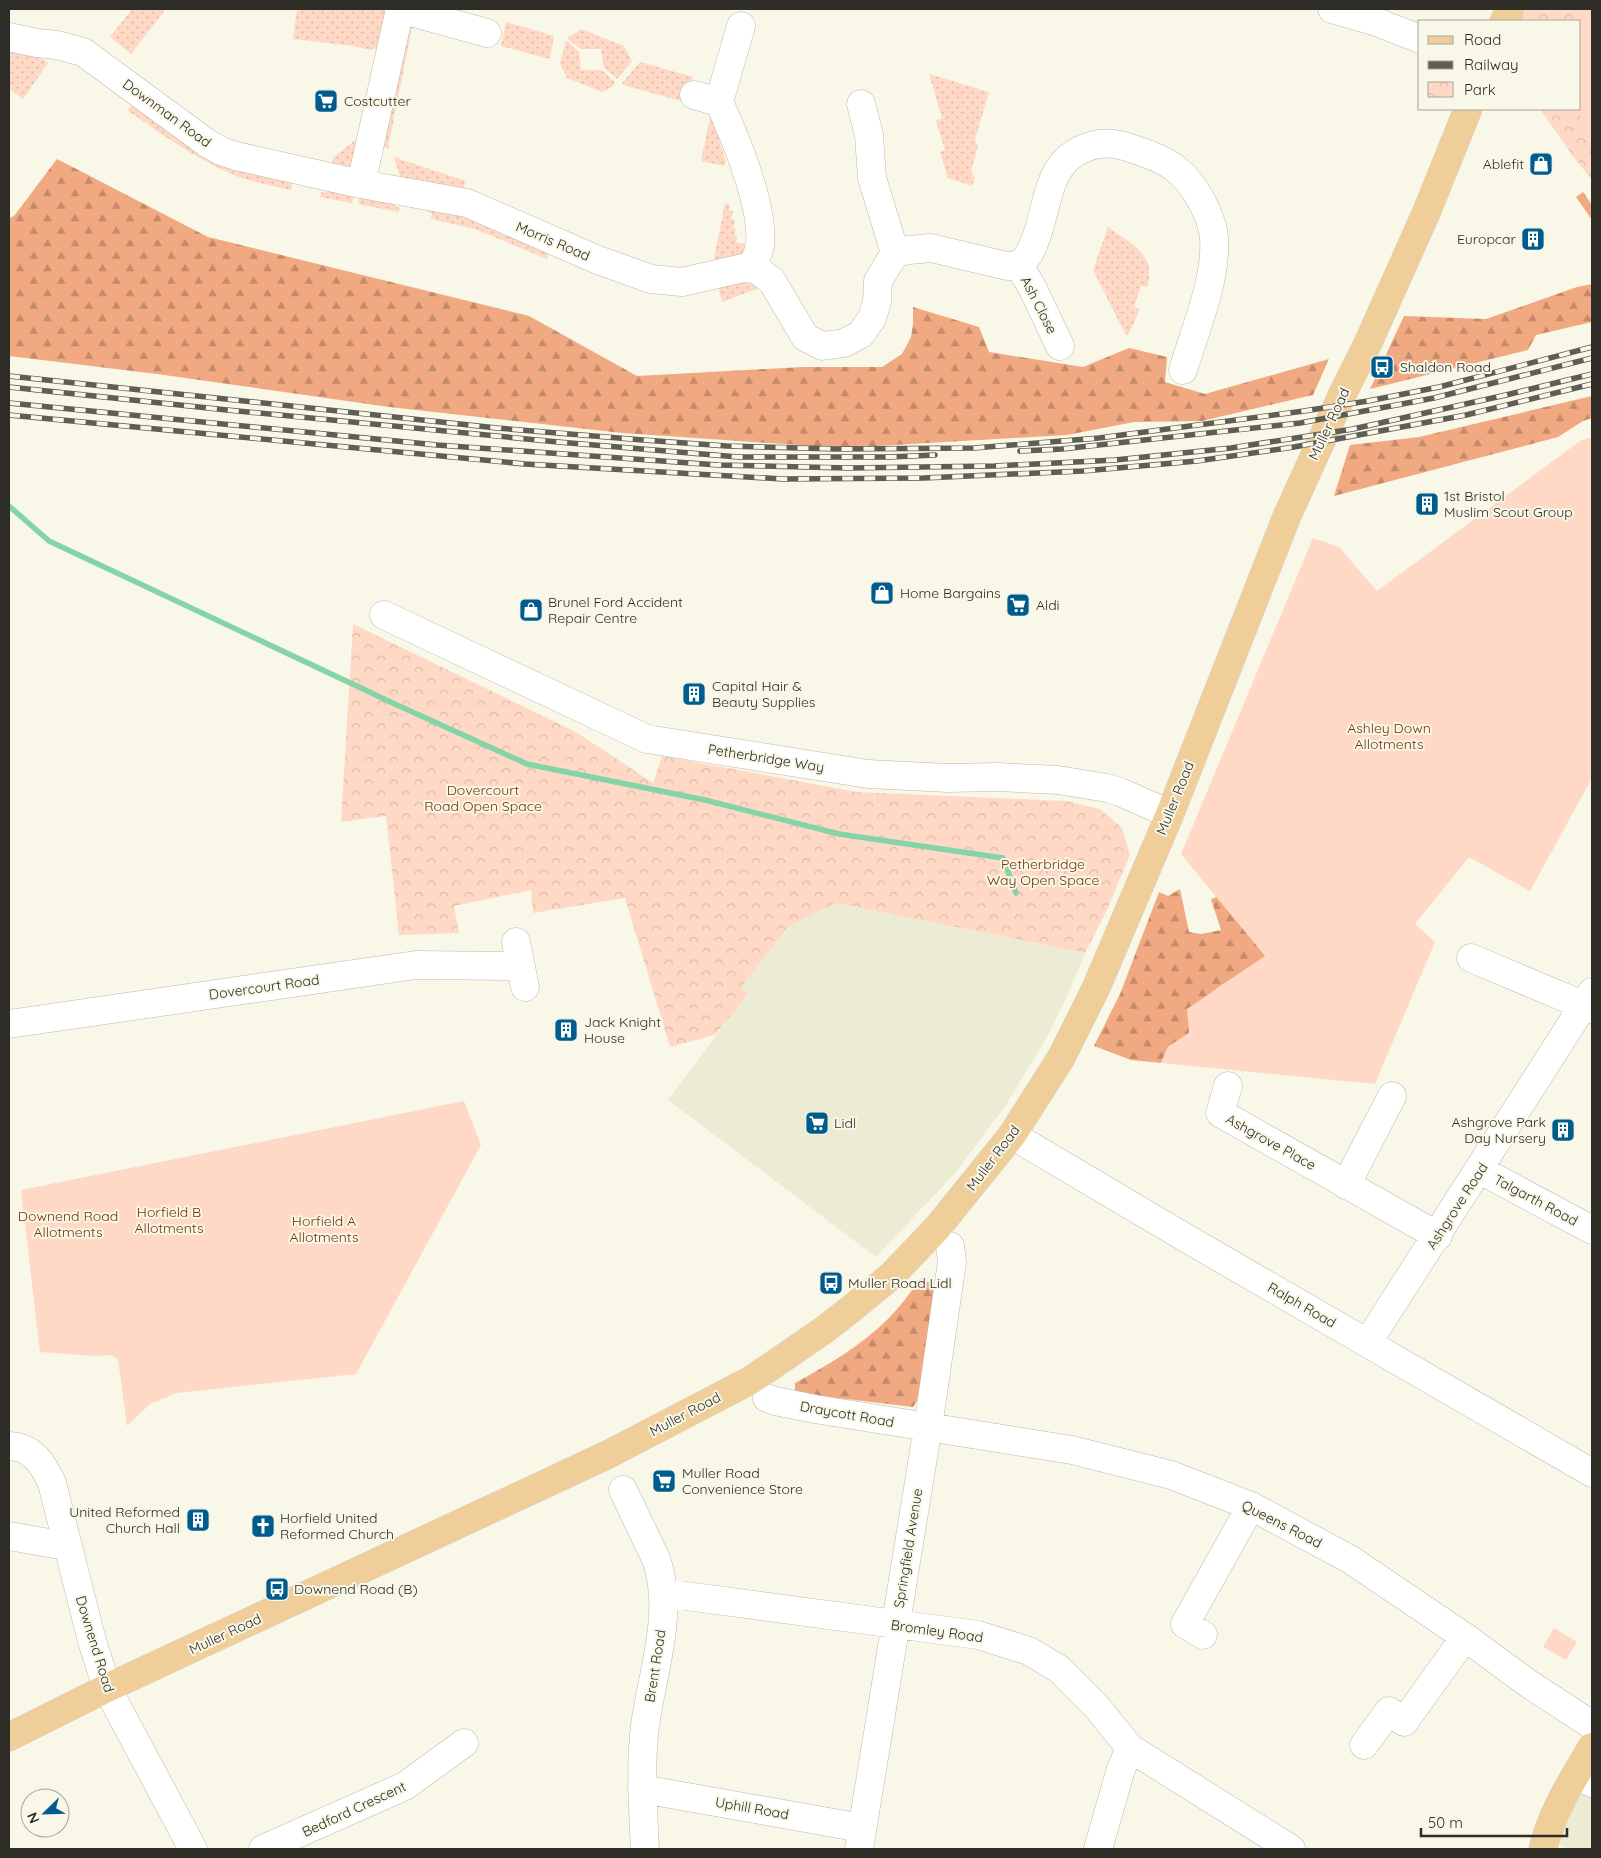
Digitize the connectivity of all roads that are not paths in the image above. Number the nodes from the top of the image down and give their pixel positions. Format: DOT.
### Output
graph roads {
  1 [pos="400,9"];
  2 [pos="1332,9"];
  3 [pos="741,26"];
  4 [pos="487,33"];
  5 [pos="9,37"];
  6 [pos="1418,38"];
  7 [pos="861,104"];
  8 [pos="1468,110"];
  9 [pos="361,184"];
  10 [pos="895,253"];
  11 [pos="1018,264"];
  12 [pos="752,266"];
  13 [pos="1060,346"];
  14 [pos="1179,356"];
  15 [pos="384,615"];
  16 [pos="1170,814"];
  17 [pos="1471,958"];
  18 [pos="520,965"];
  19 [pos="1590,1002"];
  20 [pos="9,1024"];
  21 [pos="1228,1086"];
  22 [pos="1392,1096"];
  23 [pos="1012,1135"];
  24 [pos="1480,1170"];
  25 [pos="1346,1185"];
  26 [pos="1592,1230"];
  27 [pos="1438,1236"];
  28 [pos="950,1246"];
  29 [pos="1368,1342"];
  30 [pos="767,1398"];
  31 [pos="928,1427"];
  32 [pos="9,1446"];
  33 [pos="615,1472"];
  34 [pos="1592,1474"];
  35 [pos="1251,1506"];
  36 [pos="9,1536"];
  37 [pos="66,1546"];
  38 [pos="664,1593"];
  39 [pos="896,1625"];
  40 [pos="1203,1635"];
  41 [pos="1466,1637"];
  42 [pos="107,1688"];
  43 [pos="1592,1725"];
  44 [pos="9,1737"];
  45 [pos="464,1743"];
  46 [pos="1364,1745"];
  47 [pos="1592,1747"];
  48 [pos="1130,1748"];
  49 [pos="1584,1779"];
  50 [pos="642,1789"];
  51 [pos="861,1838"];
  52 [pos="193,1849"];
  53 [pos="263,1849"];
  54 [pos="645,1849"];
  55 [pos="1098,1849"];
  56 [pos="1290,1849"];
  57 [pos="1543,1849"];
  1 -- 4 [label="street"];
  1 -- 9 [label="street"];
  2 -- 6 [label="street"];
  3 -- 12 [label="street"];
  5 -- 9 [label="street, Downman Road"];
  7 -- 10 [label="street"];
  8 -- 16 [label="main road, Muller Road"];
  9 -- 12 [label="street, Morris Road"];
  10 -- 11 [label="street"];
  10 -- 12 [label="street"];
  11 -- 13 [label="street, Ash Close"];
  11 -- 14 [label="street"];
  15 -- 16 [label="street, Petherbridge Way"];
  16 -- 23 [label="main road, Muller Road"];
  17 -- 19 [label="street"];
  18 -- 20 [label="street, Dovercourt Road"];
  19 -- 24 [label="street, Ashgrove Road"];
  21 -- 25 [label="street, Ashgrove Place"];
  22 -- 25 [label="street"];
  23 -- 29 [label="street, Ralph Road"];
  23 -- 33 [label="main road, Muller Road"];
  24 -- 26 [label="street, Talgarth Road"];
  24 -- 27 [label="street, Ashgrove Road"];
  25 -- 27 [label="street, Ashgrove Place"];
  27 -- 29 [label="street, Ashgrove Road"];
  28 -- 31 [label="street, Springfield Avenue"];
  29 -- 34 [label="street, Ralph Road"];
  30 -- 31 [label="street, Draycott Road"];
  31 -- 35 [label="street, Queens Road"];
  31 -- 39 [label="street, Springfield Avenue"];
  32 -- 37 [label="street, Downend Road"];
  33 -- 38 [label="street, Brent Road"];
  33 -- 42 [label="main road, Muller Road"];
  35 -- 40 [label="street"];
  35 -- 41 [label="street, Queens Road"];
  36 -- 37 [label="street"];
  37 -- 42 [label="street, Downend Road"];
  38 -- 39 [label="street, Bromley Road"];
  38 -- 50 [label="street, Brent Road"];
  39 -- 48 [label="street, Bromley Road"];
  39 -- 51 [label="street, Springfield Avenue"];
  41 -- 43 [label="street, Queens Road"];
  41 -- 46 [label="street"];
  42 -- 44 [label="main road, Muller Road"];
  42 -- 52 [label="street, Downend Road"];
  45 -- 53 [label="street, Bedford Crescent"];
  47 -- 49 [label="main road"];
  48 -- 55 [label="street"];
  48 -- 56 [label="street, Bromley Road"];
  49 -- 57 [label="main road"];
  50 -- 51 [label="street, Uphill Road"];
  50 -- 54 [label="street, Brent Road"];
}
